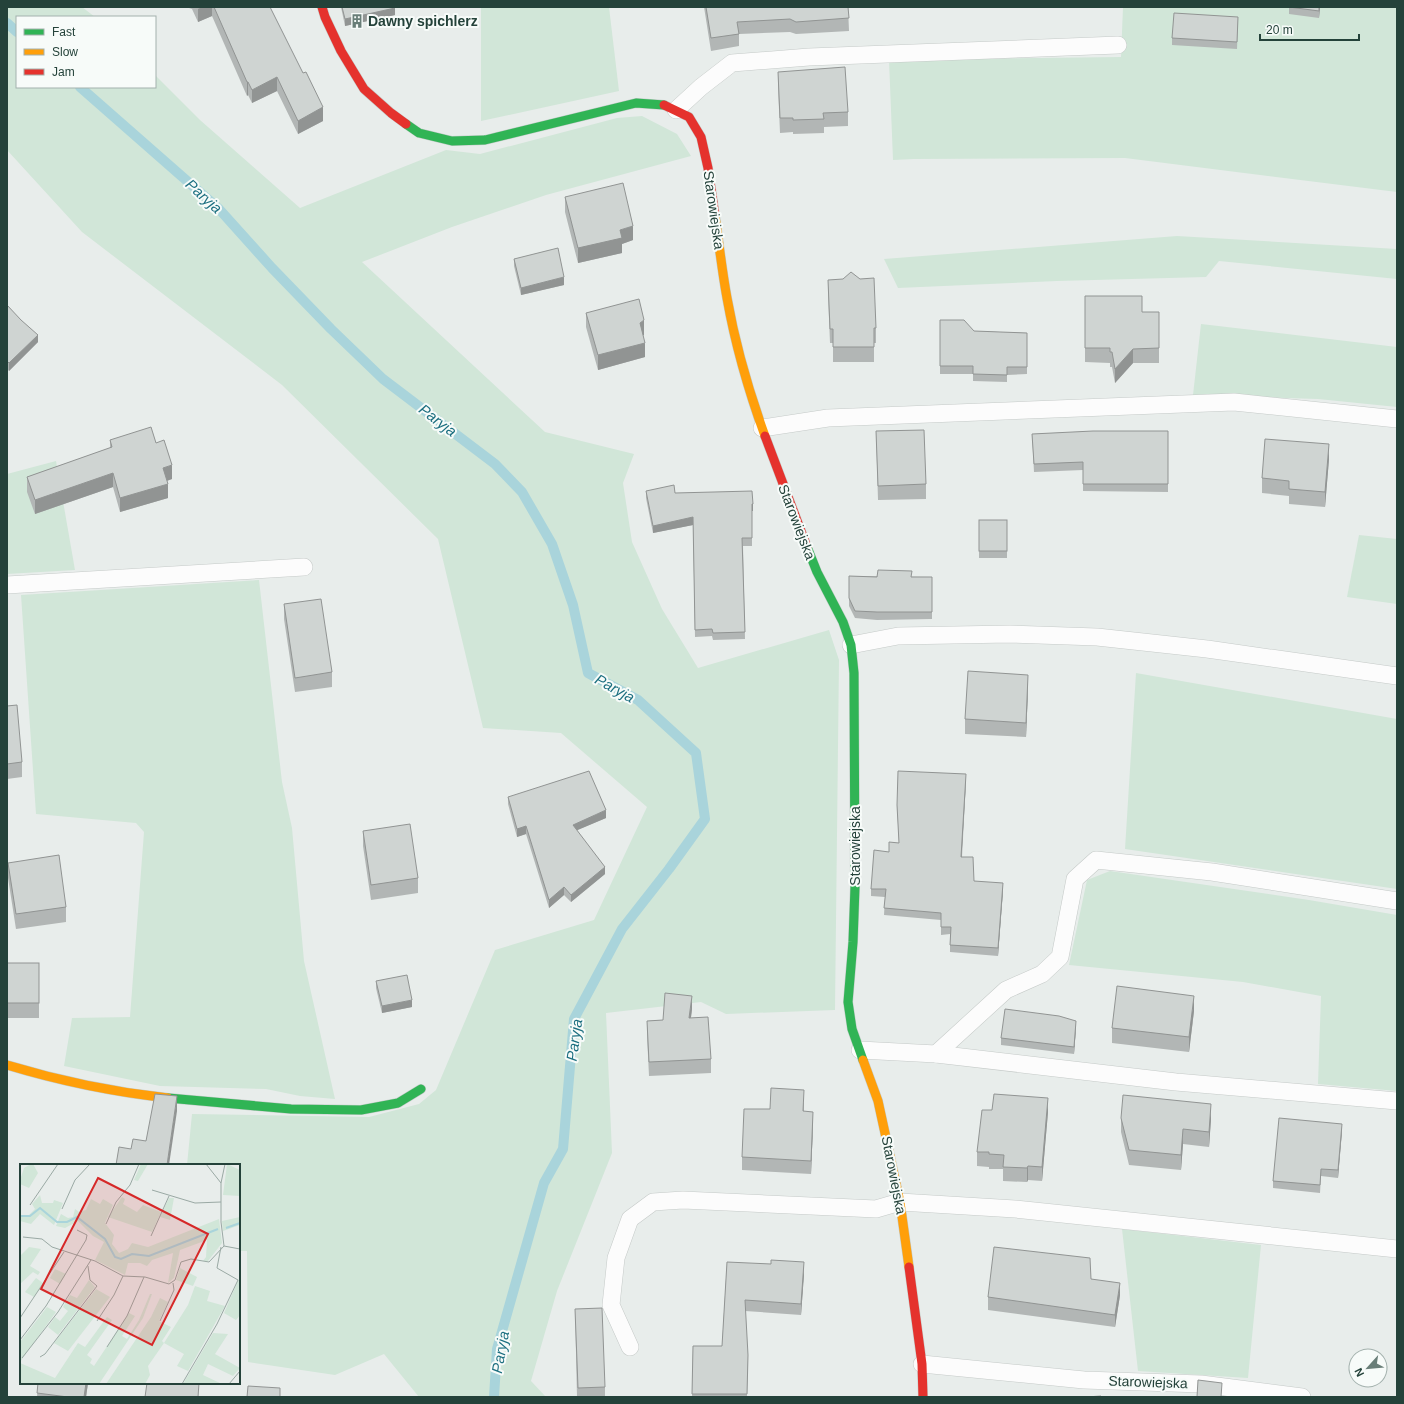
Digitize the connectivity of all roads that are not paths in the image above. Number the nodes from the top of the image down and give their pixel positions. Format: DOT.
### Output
graph roads {
  1 [pos="322,7"];
  2 [pos="1118,45"];
  3 [pos="676,110"];
  4 [pos="1397,419"];
  5 [pos="762,428"];
  6 [pos="304,567"];
  7 [pos="7,585"];
  8 [pos="851,645"];
  9 [pos="1397,676"];
  10 [pos="1397,901"];
  11 [pos="860,1050"];
  12 [pos="936,1054"];
  13 [pos="7,1065"];
  14 [pos="420,1089"];
  15 [pos="1397,1102"];
  16 [pos="900,1202"];
  17 [pos="1397,1249"];
  18 [pos="630,1347"];
  19 [pos="922,1364"];
  20 [pos="924,1397"];
  21 [pos="1302,1397"];
  1 -- 3 [label="street, Starowiejska"];
  2 -- 3 [label="lane"];
  3 -- 5 [label="street, Starowiejska"];
  4 -- 5 [label="lane"];
  5 -- 8 [label="street, Starowiejska"];
  6 -- 7 [label="lane"];
  8 -- 9 [label="lane"];
  8 -- 11 [label="street, Starowiejska"];
  10 -- 12 [label="lane"];
  11 -- 12 [label="lane"];
  11 -- 16 [label="street, Starowiejska"];
  12 -- 15 [label="lane"];
  13 -- 14 [label="street"];
  16 -- 17 [label="lane"];
  16 -- 18 [label="lane"];
  16 -- 19 [label="street, Starowiejska"];
  19 -- 20 [label="street, Starowiejska"];
  19 -- 21 [label="lane, Starowiejska"];
}
